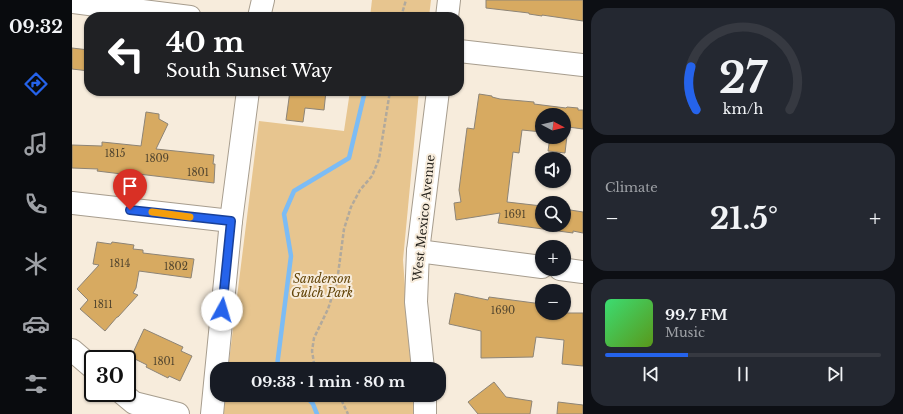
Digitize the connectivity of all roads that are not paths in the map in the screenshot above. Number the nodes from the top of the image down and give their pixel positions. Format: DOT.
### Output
graph roads {
  1 [pos="263,0"];
  2 [pos="449,0"];
  3 [pos="72,2"];
  4 [pos="151,12"];
  5 [pos="260,12"];
  6 [pos="448,12"];
  7 [pos="464,52"];
  8 [pos="583,66"];
  9 [pos="247,96"];
  10 [pos="437,96"];
  11 [pos="72,203"];
  12 [pos="231,221"];
  13 [pos="418,251"];
  14 [pos="535,266"];
  15 [pos="571,270"];
  16 [pos="583,272"];
  17 [pos="72,350"];
  18 [pos="84,360"];
  19 [pos="422,362"];
  20 [pos="133,402"];
  21 [pos="425,402"];
  22 [pos="178,414"];
  23 [pos="212,414"];
  24 [pos="425,414"];
  1 -- 5 [label="street"];
  2 -- 6 [label="street"];
  3 -- 4 [label="street"];
  7 -- 8 [label="street"];
  9 -- 12 [label="street"];
  10 -- 13 [label="street, West Mexico Avenue"];
  11 -- 12 [label="street"];
  12 -- 23 [label="street"];
  13 -- 14 [label="street"];
  13 -- 19 [label="street, West Mexico Avenue"];
  15 -- 16 [label="street"];
  17 -- 18 [label="street"];
  20 -- 22 [label="street"];
  21 -- 24 [label="street"];
}
